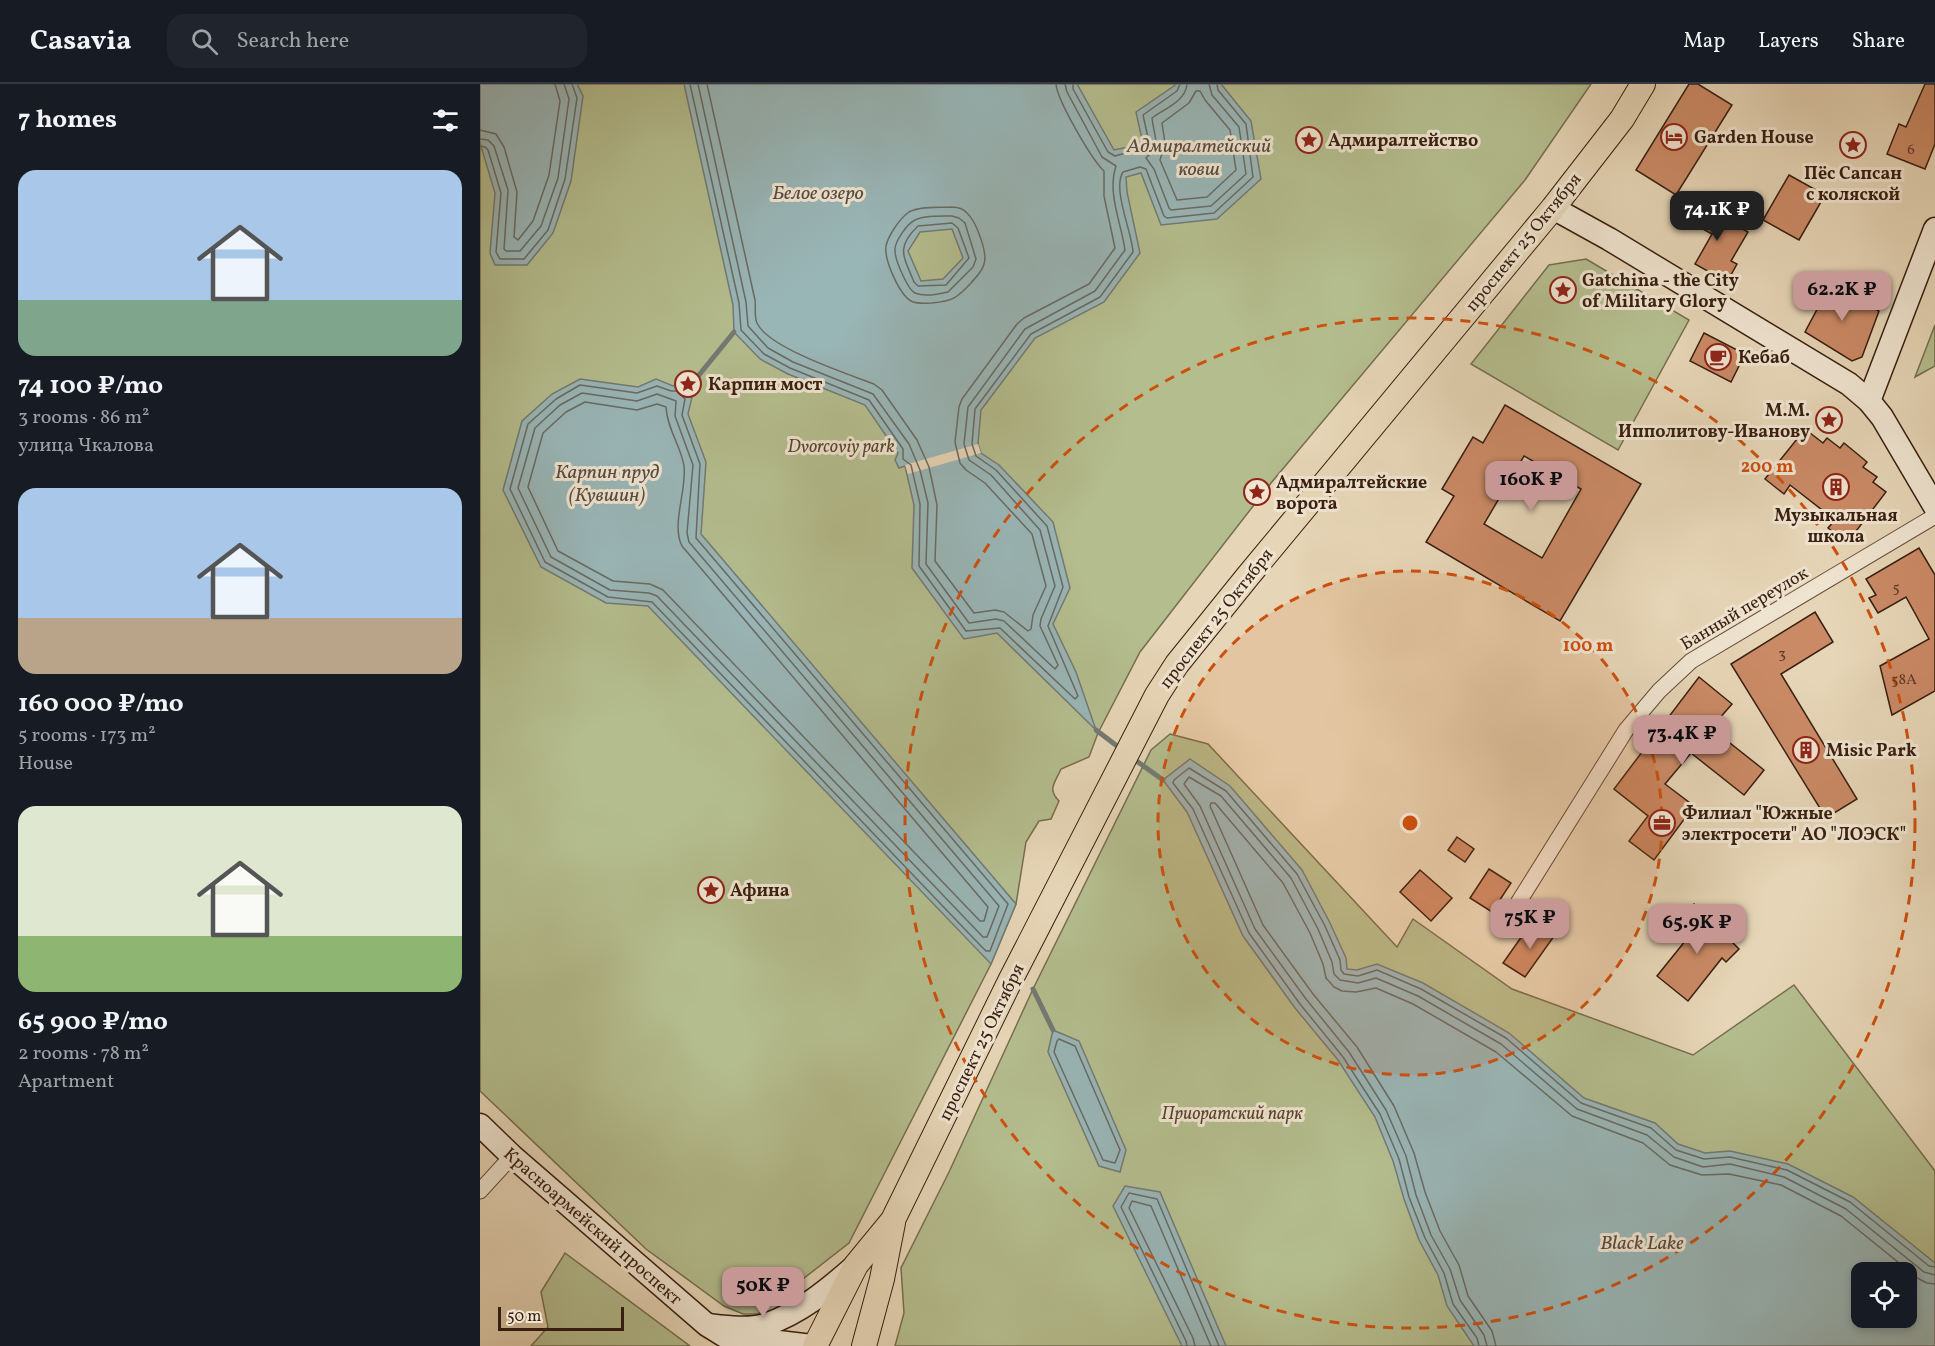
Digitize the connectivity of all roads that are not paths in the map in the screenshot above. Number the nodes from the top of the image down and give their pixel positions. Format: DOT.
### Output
graph roads {
  1 [pos="1643,84"];
  2 [pos="1553,208"];
  3 [pos="1935,229"];
  4 [pos="1869,401"];
  5 [pos="1935,507"];
  6 [pos="1935,516"];
  7 [pos="1508,919"];
  8 [pos="480,1125"];
  9 [pos="512,1156"];
  10 [pos="480,1191"];
  11 [pos="893,1220"];
  12 [pos="856,1265"];
  13 [pos="707,1325"];
  14 [pos="730,1346"];
  15 [pos="741,1346"];
  16 [pos="813,1346"];
  17 [pos="864,1346"];
  1 -- 2 [label="main road, проспект 25 Октября"];
  2 -- 4 [label="main road"];
  2 -- 11 [label="main road, проспект 25 Октября"];
  3 -- 4 [label="main road"];
  4 -- 5 [label="main road"];
  6 -- 7 [label="street, Банный переулок"];
  8 -- 9 [label="main road, Красноармейский проспект"];
  9 -- 10 [label="street"];
  9 -- 13 [label="main road, Красноармейский проспект"];
  11 -- 12 [label="main road"];
  11 -- 17 [label="main road"];
  12 -- 13 [label="main road"];
  12 -- 16 [label="main road"];
  13 -- 14 [label="main road"];
  13 -- 15 [label="main road, Красноармейский проспект"];
  13 -- 16 [label="main road, Красноармейский проспект"];
}
